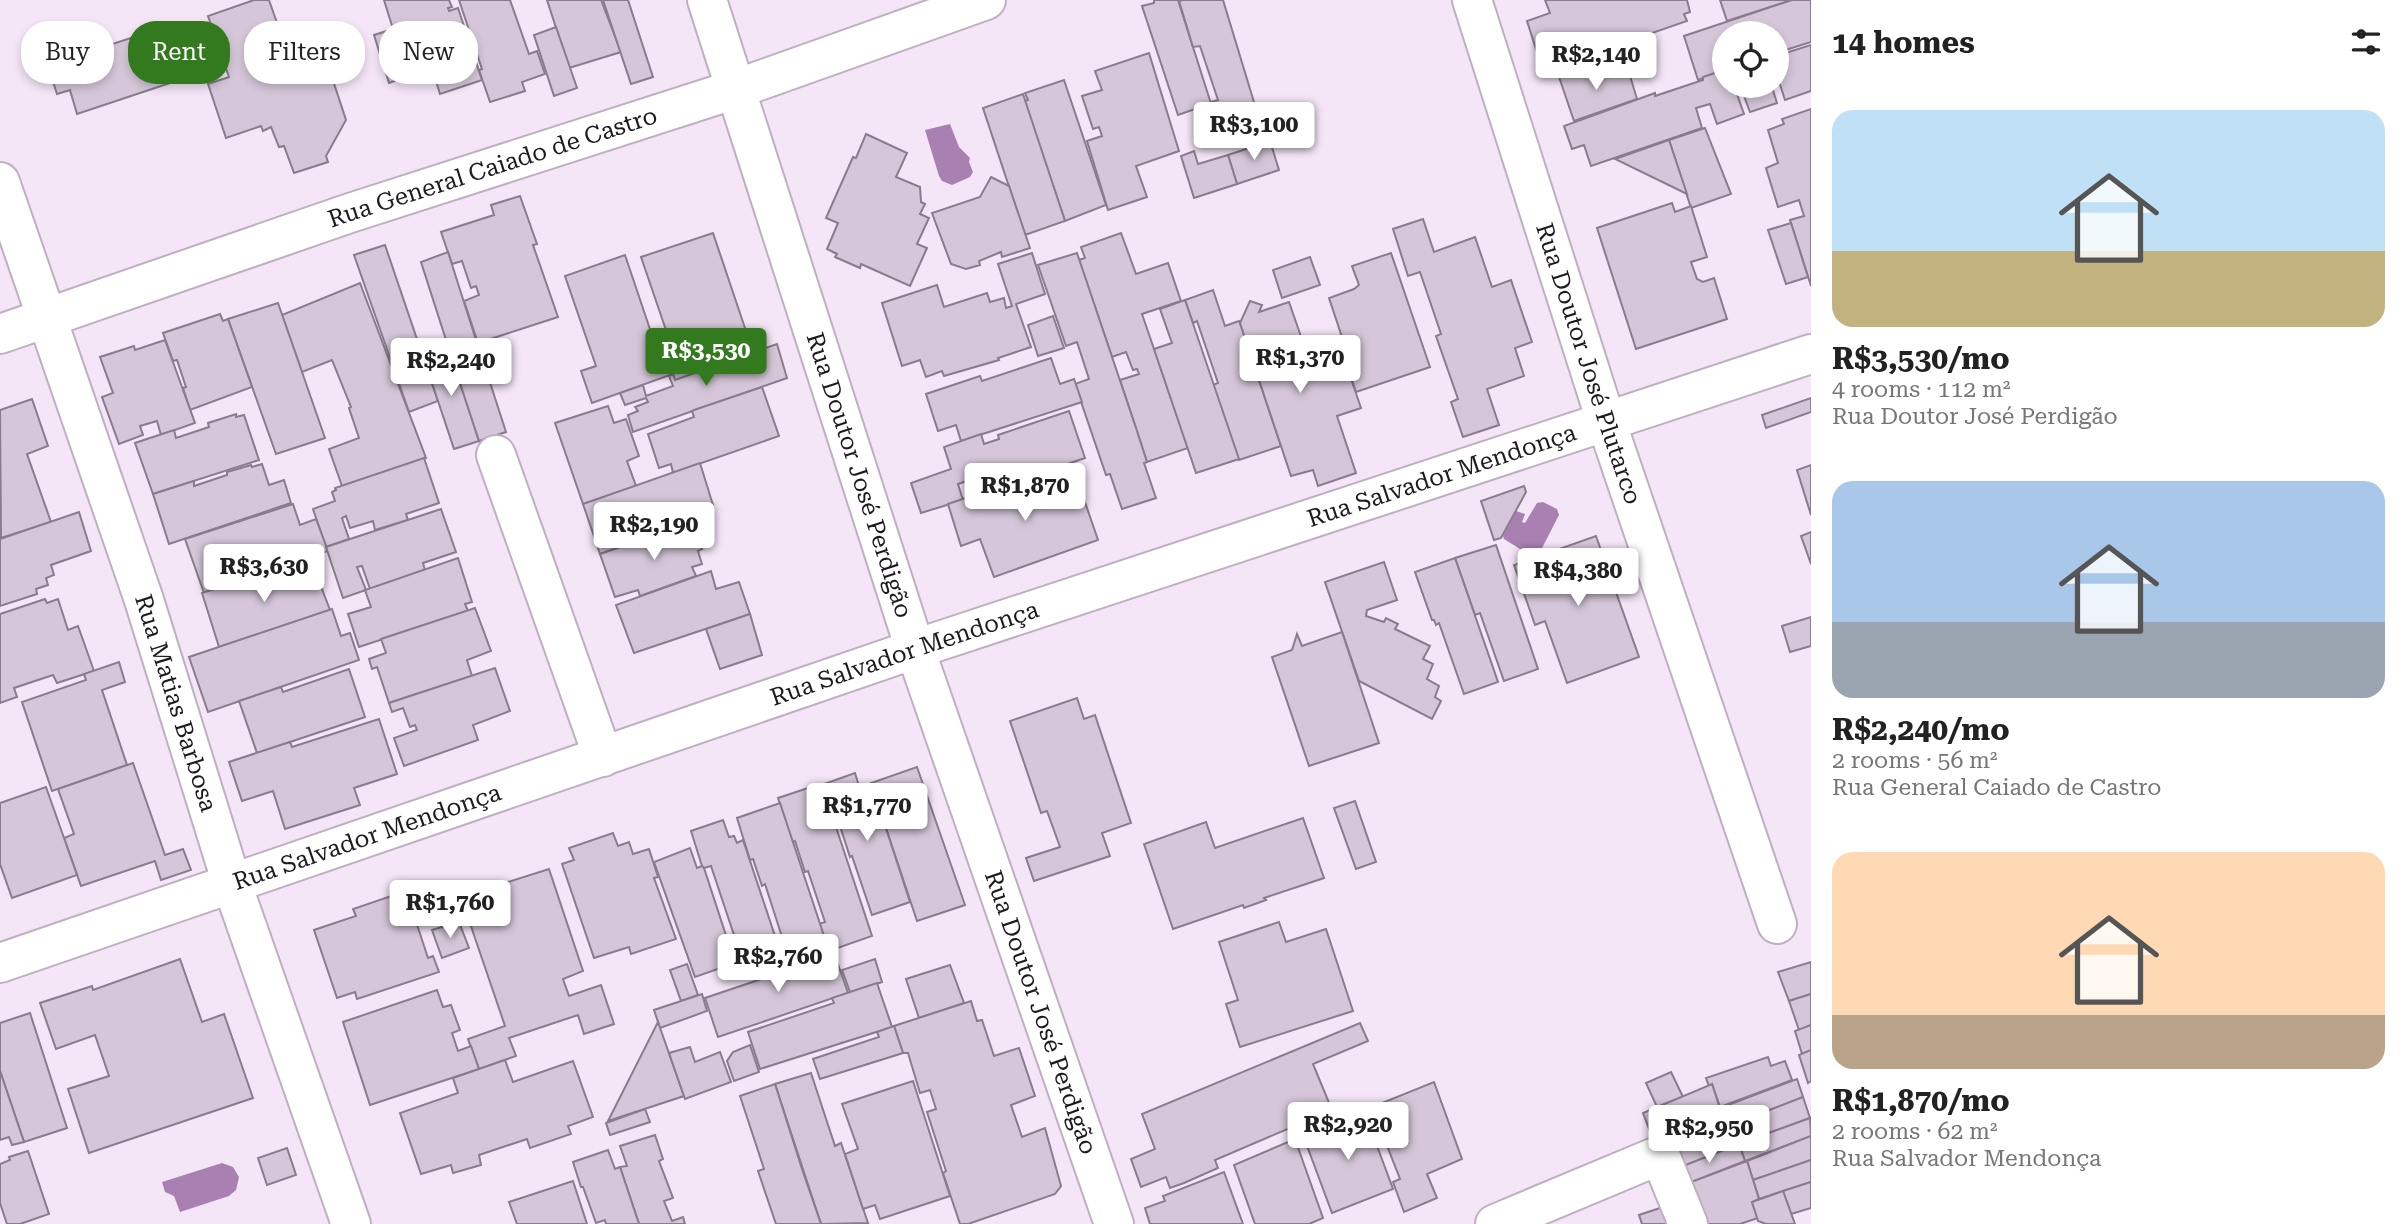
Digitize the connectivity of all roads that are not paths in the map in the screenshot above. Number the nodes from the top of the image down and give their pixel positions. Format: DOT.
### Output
graph roads {
  1 [pos="707,0"];
  2 [pos="986,0"];
  3 [pos="1472,0"];
  4 [pos="736,89"];
  5 [pos="0,182"];
  6 [pos="47,318"];
  7 [pos="0,334"];
  8 [pos="1811,354"];
  9 [pos="1606,421"];
  10 [pos="496,455"];
  11 [pos="915,649"];
  12 [pos="603,757"];
  13 [pos="232,884"];
  14 [pos="1777,923"];
  15 [pos="0,963"];
  16 [pos="1107,1222"];
  17 [pos="351,1224"];
  18 [pos="1495,1224"];
  19 [pos="1688,1224"];
  1 -- 4 [label="street, Rua Doutor José Perdigão"];
  2 -- 4 [label="street, Rua General Caiado de Castro"];
  3 -- 9 [label="street, Rua Doutor José Plutarco"];
  4 -- 6 [label="street, Rua General Caiado de Castro"];
  4 -- 11 [label="street, Rua Doutor José Perdigão"];
  5 -- 6 [label="street, Rua Matias Barbosa"];
  6 -- 7 [label="street, Rua General Caiado de Castro"];
  6 -- 13 [label="street, Rua Matias Barbosa"];
  8 -- 9 [label="street, Rua Salvador Mendonça"];
  9 -- 11 [label="street, Rua Salvador Mendonça"];
  9 -- 14 [label="street, Rua Doutor José Plutarco"];
  10 -- 12 [label="street"];
  11 -- 12 [label="street, Rua Salvador Mendonça"];
  11 -- 16 [label="street, Rua Doutor José Perdigão"];
  12 -- 13 [label="street, Rua Salvador Mendonça"];
  13 -- 15 [label="street, Rua Salvador Mendonça"];
  13 -- 17 [label="street, Rua Matias Barbosa"];
  18 -- 19 [label="street"];
}
